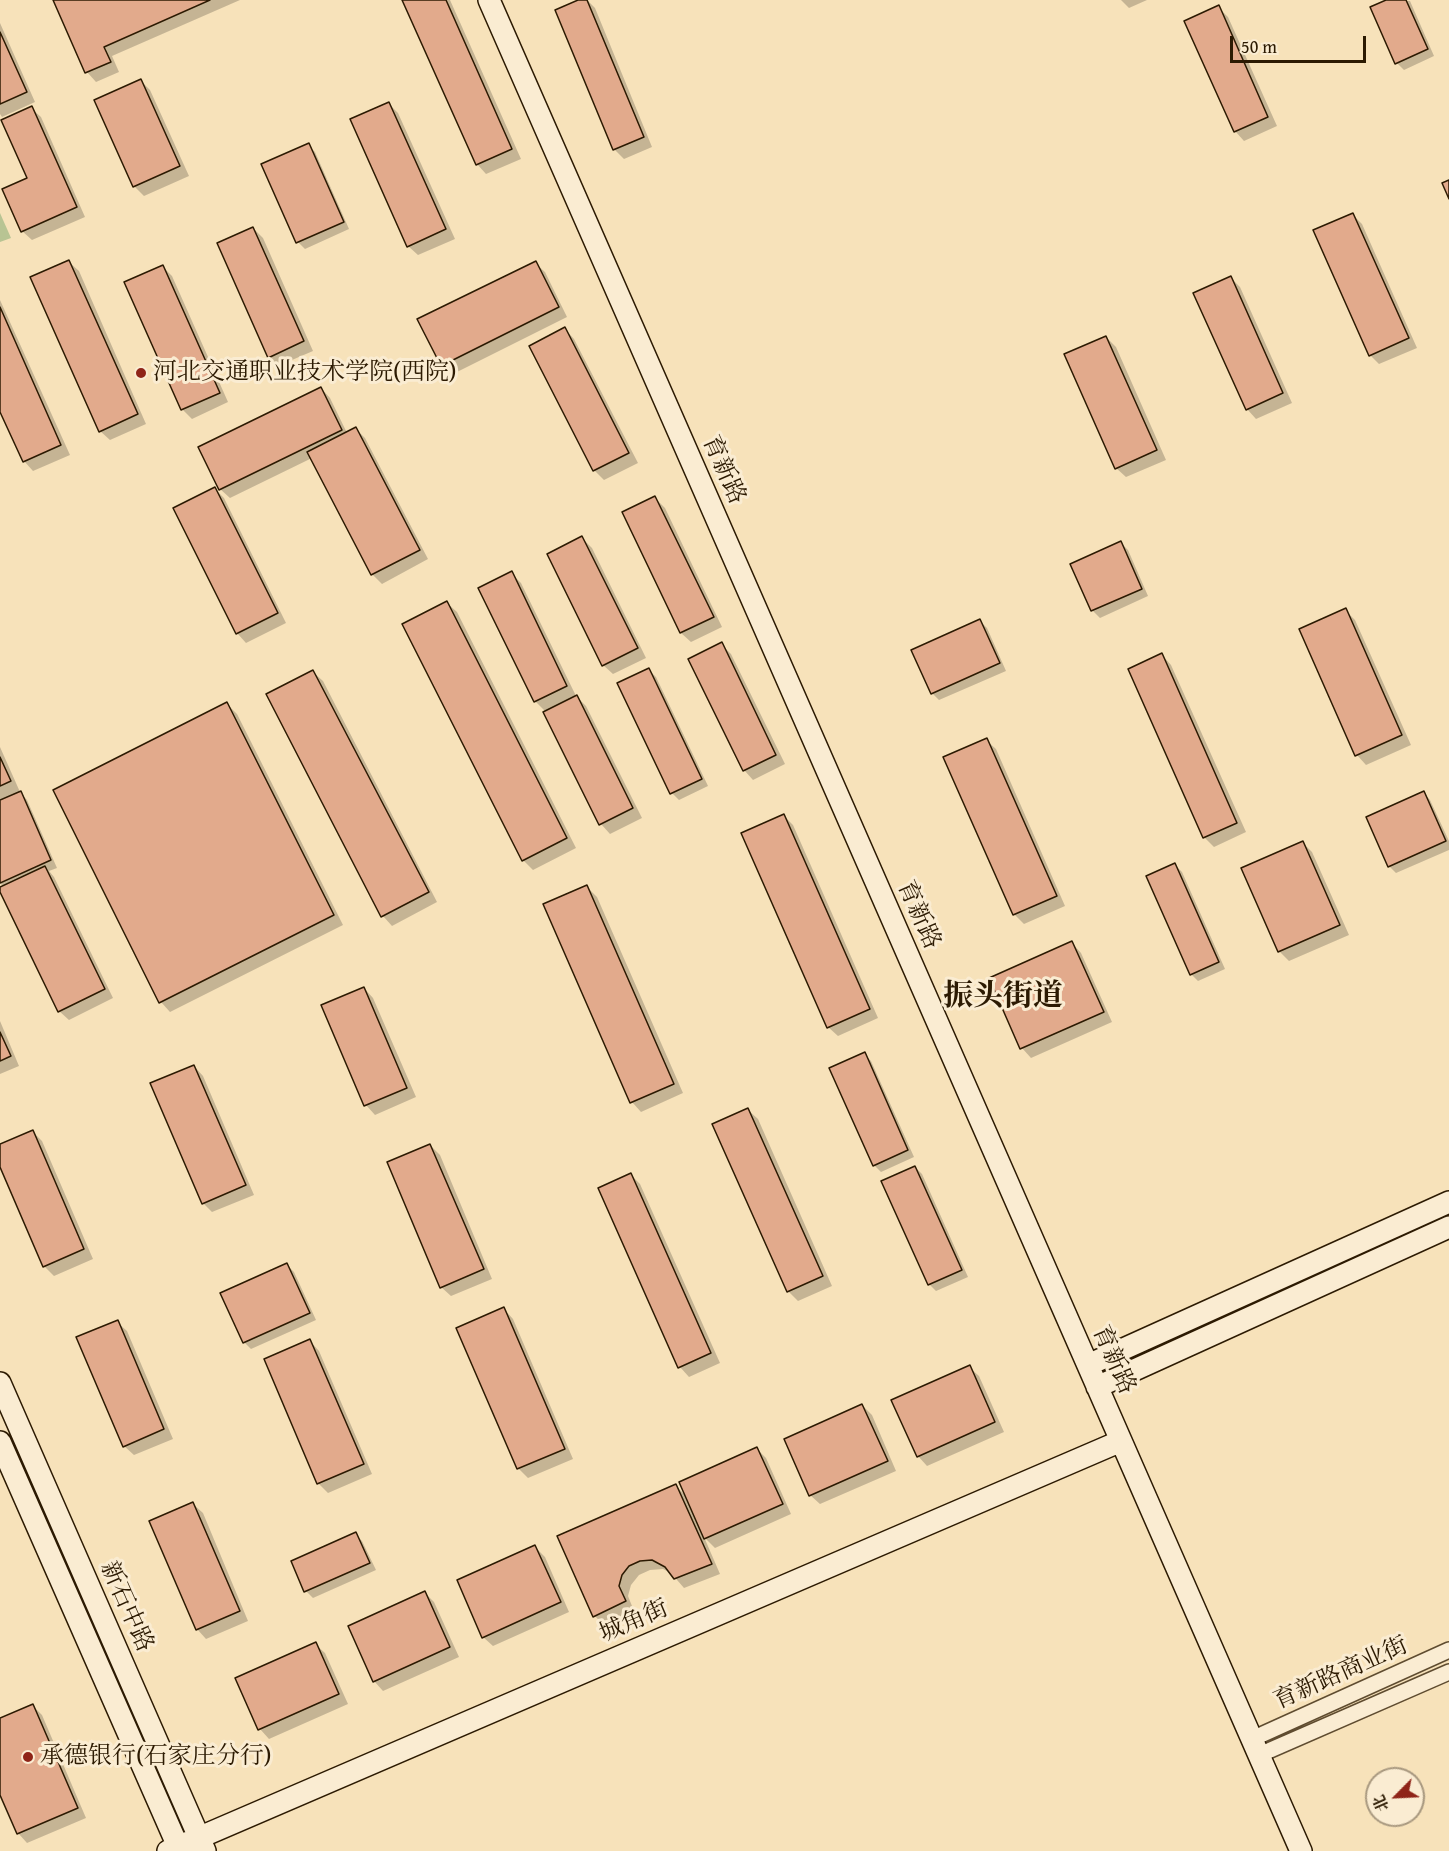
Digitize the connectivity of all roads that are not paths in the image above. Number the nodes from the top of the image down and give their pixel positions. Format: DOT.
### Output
graph roads {
  1 [pos="489,0"];
  2 [pos="1449,1202"];
  3 [pos="1449,1227"];
  4 [pos="1088,1365"];
  5 [pos="0,1383"];
  6 [pos="1097,1387"];
  7 [pos="1121,1441"];
  8 [pos="0,1442"];
  9 [pos="1449,1650"];
  10 [pos="1449,1672"];
  11 [pos="1255,1747"];
  12 [pos="202,1844"];
  13 [pos="175,1850"];
  14 [pos="1301,1851"];
  1 -- 4 [label="street, 育新路"];
  2 -- 4 [label="street"];
  3 -- 6 [label="street"];
  4 -- 6 [label="street, 育新路"];
  5 -- 12 [label="street, 新石中路"];
  6 -- 7 [label="street, 育新路"];
  7 -- 11 [label="street, 育新路"];
  7 -- 12 [label="street, 城角街"];
  8 -- 13 [label="street, 新石中路"];
  9 -- 11 [label="street, 育新路商业街"];
  10 -- 11 [label="street, 育新路商业街"];
  11 -- 14 [label="street, 育新路"];
  12 -- 13 [label="street, 城角街"];
}
